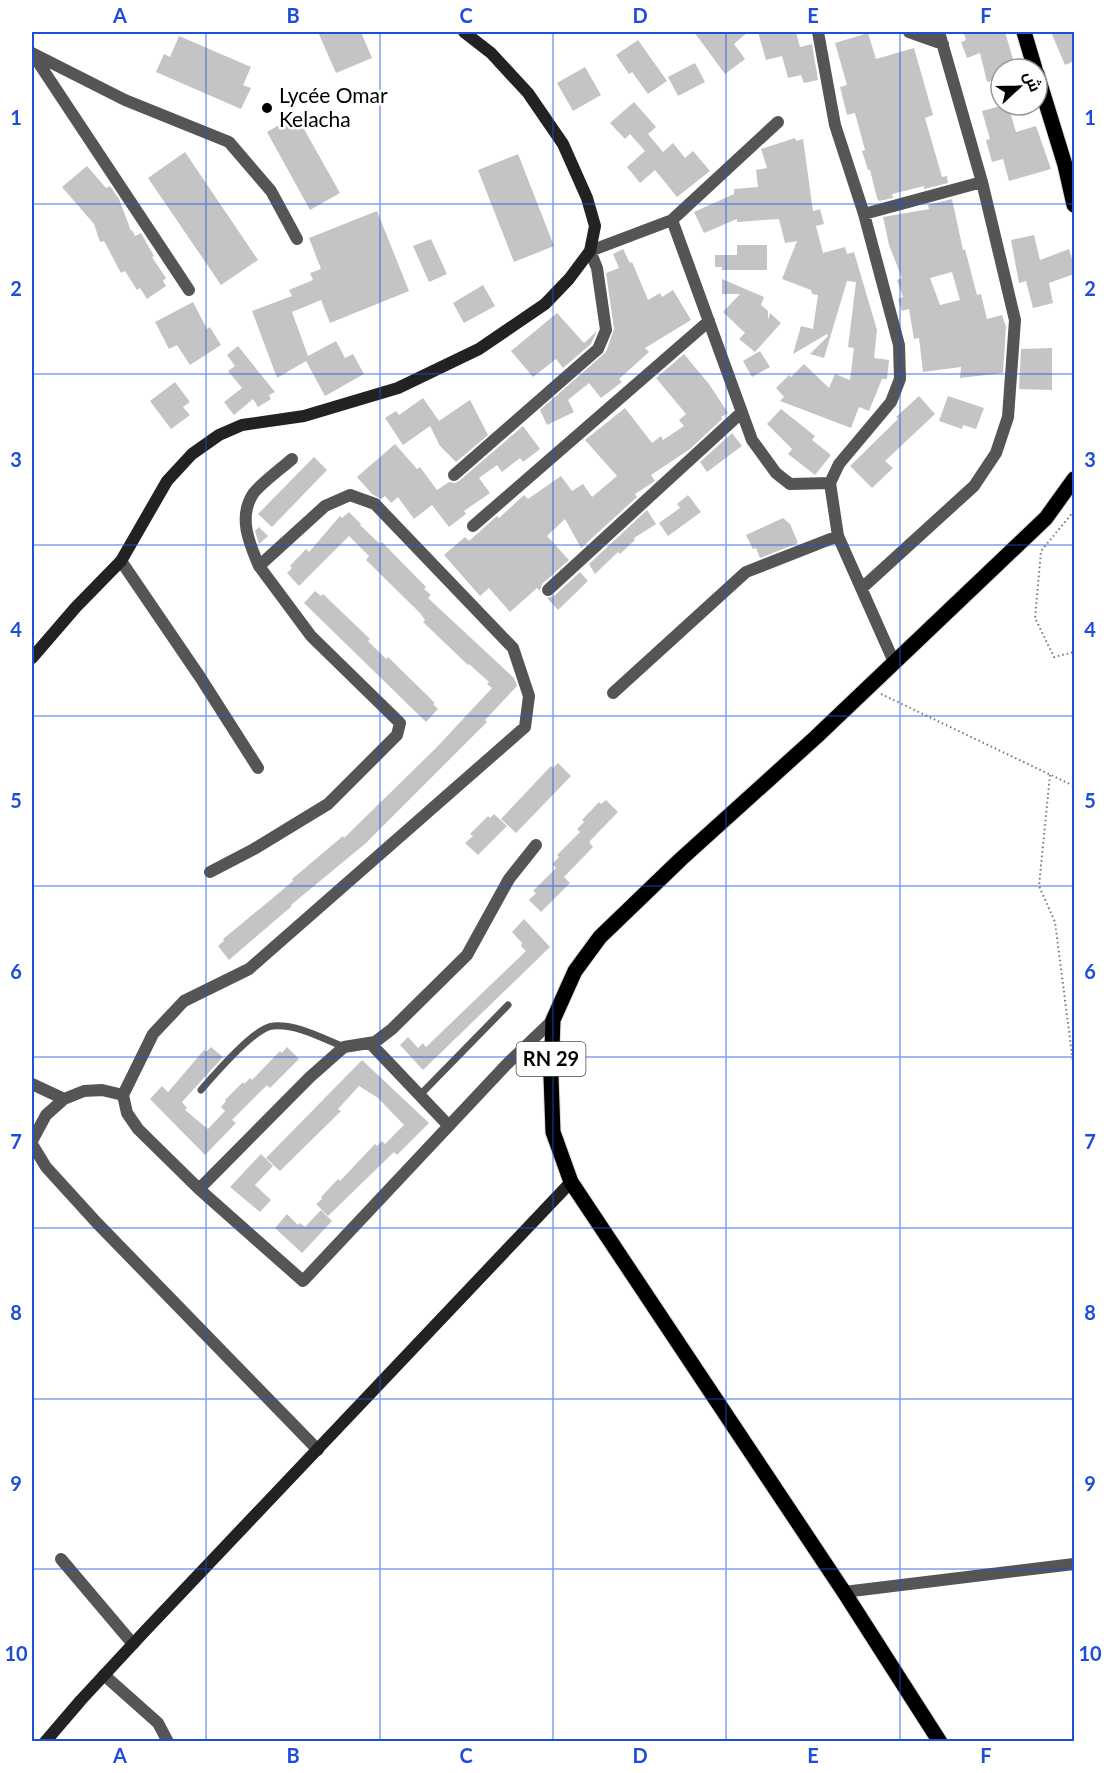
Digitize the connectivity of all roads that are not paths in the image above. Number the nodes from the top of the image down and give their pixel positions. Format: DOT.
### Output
graph roads {
  1 [pos="464,32"];
  2 [pos="818,32"];
  3 [pos="909,32"];
  4 [pos="1024,32"];
  5 [pos="941,38"];
  6 [pos="32,54"];
  7 [pos="1031,57"];
  8 [pos="1049,113"];
  9 [pos="778,122"];
  10 [pos="982,182"];
  11 [pos="1074,205"];
  12 [pos="864,214"];
  13 [pos="672,220"];
  14 [pos="297,239"];
  15 [pos="590,251"];
  16 [pos="189,290"];
  17 [pos="709,321"];
  18 [pos="742,412"];
  19 [pos="292,459"];
  20 [pos="454,475"];
  21 [pos="1074,479"];
  22 [pos="830,483"];
  23 [pos="473,526"];
  24 [pos="838,536"];
  25 [pos="121,561"];
  26 [pos="259,566"];
  27 [pos="862,588"];
  28 [pos="548,590"];
  29 [pos="32,658"];
  30 [pos="894,662"];
  31 [pos="613,693"];
  32 [pos="258,768"];
  33 [pos="536,845"];
  34 [pos="210,872"];
  35 [pos="508,1005"];
  36 [pos="553,1020"];
  37 [pos="371,1044"];
  38 [pos="344,1047"];
  39 [pos="32,1084"];
  40 [pos="201,1090"];
  41 [pos="123,1095"];
  42 [pos="420,1095"];
  43 [pos="64,1099"];
  44 [pos="449,1126"];
  45 [pos="32,1142"];
  46 [pos="571,1182"];
  47 [pos="199,1189"];
  48 [pos="318,1449"];
  49 [pos="61,1559"];
  50 [pos="1074,1564"];
  51 [pos="844,1592"];
  52 [pos="133,1644"];
  53 [pos="104,1675"];
  54 [pos="45,1742"];
  55 [pos="168,1742"];
  56 [pos="940,1742"];
  1 -- 15 [label="main road"];
  2 -- 12 [label="street"];
  3 -- 5 [label="street"];
  4 -- 7 [label="main road"];
  5 -- 10 [label="street"];
  6 -- 14 [label="street"];
  6 -- 16 [label="street"];
  8 -- 11 [label="main road"];
  9 -- 13 [label="street"];
  10 -- 12 [label="street"];
  10 -- 27 [label="street"];
  12 -- 22 [label="street"];
  13 -- 15 [label="street"];
  13 -- 17 [label="street"];
  15 -- 20 [label="street"];
  15 -- 25 [label="main road"];
  17 -- 18 [label="street"];
  17 -- 23 [label="street"];
  18 -- 22 [label="street"];
  18 -- 28 [label="street"];
  19 -- 26 [label="street"];
  21 -- 30 [label="main road, RN 29"];
  22 -- 24 [label="street"];
  24 -- 27 [label="street"];
  24 -- 31 [label="street"];
  25 -- 29 [label="main road"];
  25 -- 32 [label="street"];
  26 -- 34 [label="street"];
  26 -- 41 [label="street"];
  27 -- 30 [label="street"];
  30 -- 36 [label="main road, RN 29"];
  33 -- 37 [label="street"];
  35 -- 42 [label="lane"];
  36 -- 44 [label="street"];
  36 -- 46 [label="main road, RN 29"];
  37 -- 38 [label="street"];
  37 -- 42 [label="street"];
  38 -- 40 [label="lane"];
  38 -- 47 [label="street"];
  39 -- 43 [label="street"];
  41 -- 43 [label="street"];
  41 -- 47 [label="street"];
  42 -- 44 [label="street"];
  43 -- 45 [label="street"];
  44 -- 47 [label="street"];
  45 -- 48 [label="street"];
  46 -- 48 [label="main road"];
  46 -- 51 [label="main road, RN 29"];
  48 -- 52 [label="main road"];
  49 -- 52 [label="street"];
  50 -- 51 [label="street"];
  51 -- 56 [label="main road, RN 29"];
  52 -- 53 [label="main road"];
  53 -- 54 [label="main road"];
  53 -- 55 [label="street"];
}
